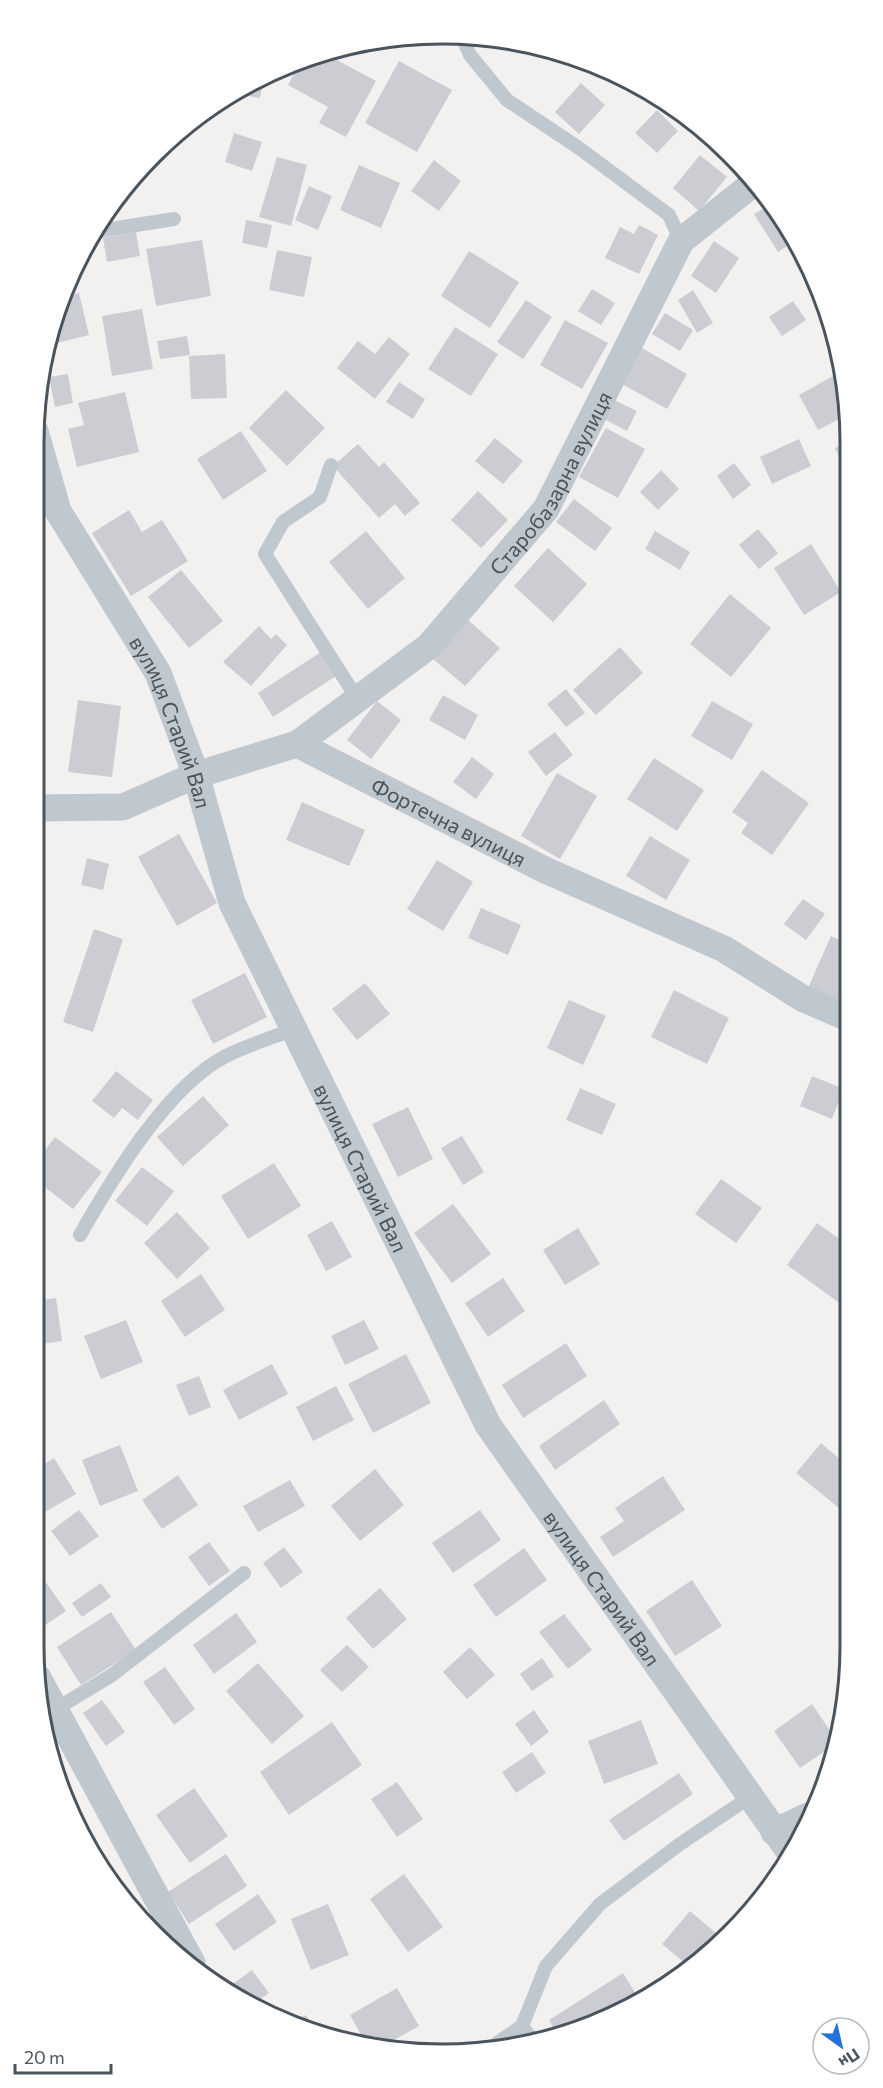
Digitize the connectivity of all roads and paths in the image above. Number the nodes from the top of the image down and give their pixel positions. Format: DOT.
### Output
graph roads {
  1 [pos="465,44"];
  2 [pos="748,188"];
  3 [pos="174,219"];
  4 [pos="105,230"];
  5 [pos="681,241"];
  6 [pos="44,462"];
  7 [pos="331,465"];
  8 [pos="358,700"];
  9 [pos="297,744"];
  10 [pos="196,776"];
  11 [pos="44,808"];
  12 [pos="840,1015"];
  13 [pos="294,1029"];
  14 [pos="80,1235"];
  15 [pos="244,1573"];
  16 [pos="46,1692"];
  17 [pos="56,1709"];
  18 [pos="750,1797"];
  19 [pos="795,1828"];
  20 [pos="782,1841"];
  21 [pos="186,1951"];
  22 [pos="522,2026"];
  23 [pos="529,2035"];
  24 [pos="502,2040"];
  1 -- 5 [label="lane"];
  2 -- 5 [label="street, Старобазарна вулиця"];
  3 -- 4 [label="lane"];
  5 -- 8 [label="street, Старобазарна вулиця"];
  6 -- 10 [label="street, вулиця Старий Вал"];
  7 -- 8 [label="lane"];
  8 -- 9 [label="street, Старобазарна вулиця"];
  9 -- 10 [label="street"];
  9 -- 12 [label="street, Фортечна вулиця"];
  10 -- 11 [label="street"];
  10 -- 13 [label="street, вулиця Старий Вал"];
  13 -- 14 [label="lane"];
  13 -- 18 [label="street, вулиця Старий Вал"];
  15 -- 17 [label="lane"];
  16 -- 17 [label="street"];
  17 -- 21 [label="street"];
  18 -- 20 [label="street, вулиця Старий Вал"];
  18 -- 22 [label="lane"];
  19 -- 20 [label="street"];
  22 -- 23 [label="lane"];
  22 -- 24 [label="lane"];
}
